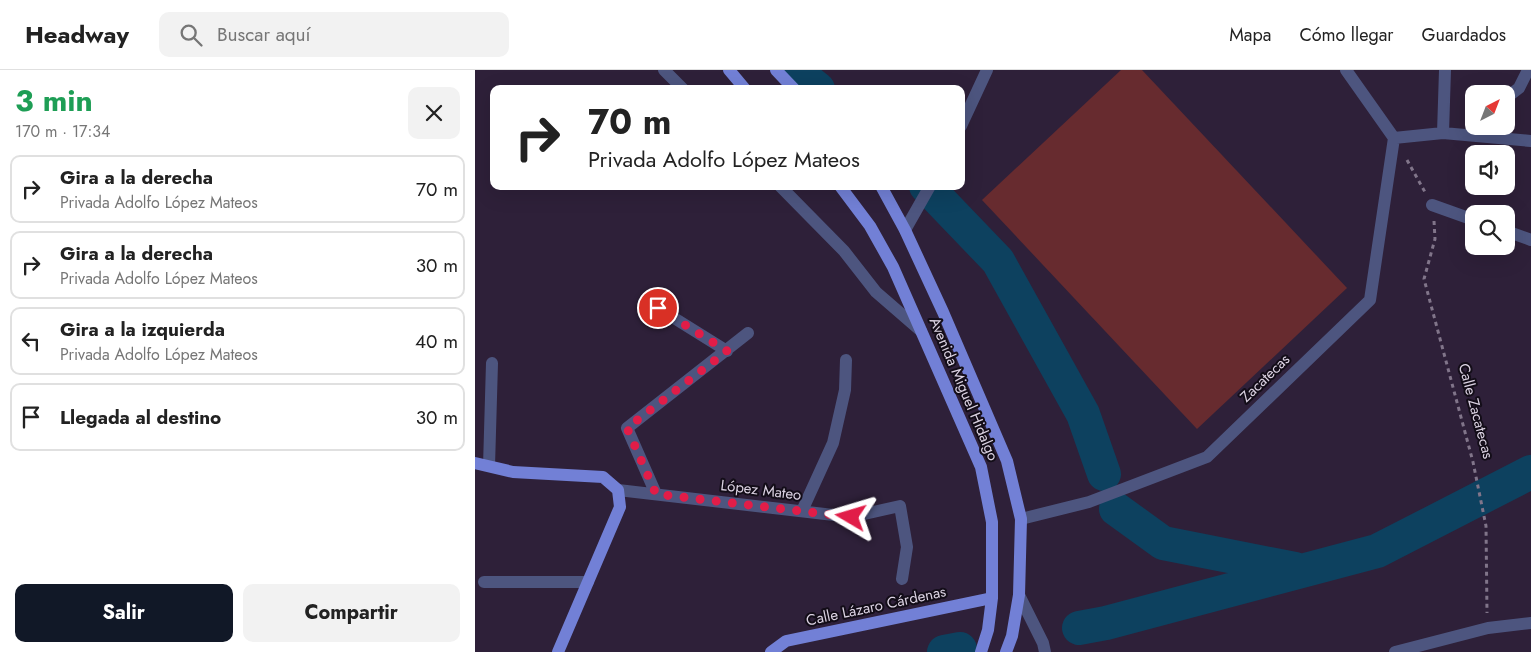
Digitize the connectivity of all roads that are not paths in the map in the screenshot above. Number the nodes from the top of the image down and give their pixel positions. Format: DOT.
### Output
graph roads {
  1 [pos="664,70"];
  2 [pos="729,70"];
  3 [pos="776,70"];
  4 [pos="987,70"];
  5 [pos="1345,70"];
  6 [pos="1445,70"];
  7 [pos="1527,70"];
  8 [pos="679,85"];
  9 [pos="742,85"];
  10 [pos="790,85"];
  11 [pos="1515,91"];
  12 [pos="965,117"];
  13 [pos="1443,134"];
  14 [pos="1463,134"];
  15 [pos="1394,138"];
  16 [pos="1531,141"];
  17 [pos="784,190"];
  18 [pos="843,190"];
  19 [pos="883,190"];
  20 [pos="928,190"];
  21 [pos="1432,205"];
  22 [pos="1465,217"];
  23 [pos="905,230"];
  24 [pos="1515,234"];
  25 [pos="1531,240"];
  26 [pos="658,308"];
  27 [pos="921,331"];
  28 [pos="748,333"];
  29 [pos="727,351"];
  30 [pos="846,360"];
  31 [pos="492,363"];
  32 [pos="475,463"];
  33 [pos="489,466"];
  34 [pos="618,490"];
  35 [pos="656,494"];
  36 [pos="802,511"];
  37 [pos="1021,519"];
  38 [pos="902,579"];
  39 [pos="484,582"];
  40 [pos="588,582"];
  41 [pos="1019,595"];
  42 [pos="992,598"];
  43 [pos="1531,623"];
  44 [pos="1433,647"];
  45 [pos="556,650"];
  46 [pos="771,652"];
  47 [pos="981,652"];
  48 [pos="1007,652"];
  49 [pos="1045,652"];
  50 [pos="1395,652"];
  1 -- 8 [label="street"];
  2 -- 9 [label="main road"];
  3 -- 10 [label="main road"];
  4 -- 12 [label="street"];
  5 -- 15 [label="street"];
  6 -- 13 [label="street"];
  7 -- 11 [label="street"];
  13 -- 14 [label="street"];
  13 -- 15 [label="street"];
  14 -- 16 [label="street"];
  15 -- 37 [label="street, Zacatecas"];
  17 -- 27 [label="street"];
  18 -- 27 [label="main road, Avenida Miguel Hidalgo"];
  19 -- 23 [label="main road, Avenida Miguel Hidalgo"];
  20 -- 23 [label="street"];
  21 -- 22 [label="street"];
  23 -- 37 [label="main road, Avenida Miguel Hidalgo"];
  24 -- 25 [label="street"];
  26 -- 29 [label="street"];
  27 -- 42 [label="main road, Avenida Miguel Hidalgo"];
  28 -- 29 [label="street"];
  29 -- 35 [label="street"];
  30 -- 36 [label="street"];
  31 -- 33 [label="street"];
  32 -- 33 [label="main road"];
  33 -- 34 [label="main road"];
  34 -- 35 [label="street, López Mateo"];
  34 -- 40 [label="main road"];
  35 -- 36 [label="street, López Mateo"];
  36 -- 38 [label="street, López Mateo"];
  37 -- 41 [label="main road, Avenida Miguel Hidalgo"];
  39 -- 40 [label="street"];
  40 -- 45 [label="main road"];
  41 -- 48 [label="main road, Avenida Miguel Hidalgo"];
  41 -- 49 [label="street"];
  42 -- 46 [label="main road, Calle Lázaro Cárdenas"];
  42 -- 47 [label="main road, Avenida Miguel Hidalgo"];
  43 -- 44 [label="street"];
  44 -- 50 [label="street"];
}
